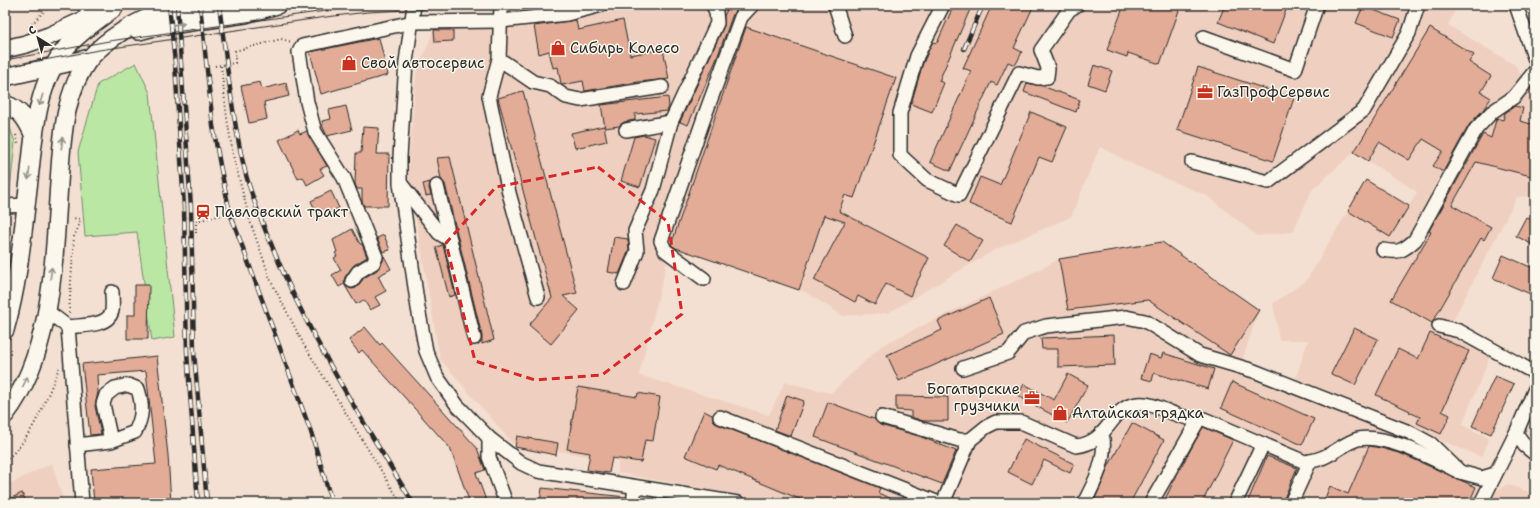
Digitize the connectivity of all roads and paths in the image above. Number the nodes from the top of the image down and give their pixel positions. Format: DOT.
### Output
graph roads {
  1 [pos="50,5"];
  2 [pos="212,5"];
  3 [pos="276,5"];
  4 [pos="414,5"];
  5 [pos="501,5"];
  6 [pos="602,5"];
  7 [pos="713,5"];
  8 [pos="752,5"];
  9 [pos="836,5"];
  10 [pos="943,5"];
  11 [pos="1077,5"];
  12 [pos="1317,5"];
  13 [pos="1418,5"];
  14 [pos="1516,5"];
  15 [pos="118,7"];
  16 [pos="86,11"];
  17 [pos="501,21"];
  18 [pos="412,22"];
  19 [pos="1535,26"];
  20 [pos="845,36"];
  21 [pos="1526,36"];
  22 [pos="26,37"];
  23 [pos="1204,37"];
  24 [pos="114,38"];
  25 [pos="302,46"];
  26 [pos="5,49"];
  27 [pos="65,49"];
  28 [pos="499,59"];
  29 [pos="1535,60"];
  30 [pos="83,64"];
  31 [pos="215,66"];
  32 [pos="221,66"];
  33 [pos="54,67"];
  34 [pos="1535,71"];
  35 [pos="5,77"];
  36 [pos="662,87"];
  37 [pos="5,104"];
  38 [pos="671,122"];
  39 [pos="626,130"];
  40 [pos="34,136"];
  41 [pos="1192,162"];
  42 [pos="400,183"];
  43 [pos="437,186"];
  44 [pos="26,205"];
  45 [pos="5,206"];
  46 [pos="236,209"];
  47 [pos="70,218"];
  48 [pos="196,233"];
  49 [pos="450,240"];
  50 [pos="1383,250"];
  51 [pos="704,279"];
  52 [pos="352,281"];
  53 [pos="624,284"];
  54 [pos="112,292"];
  55 [pos="538,297"];
  56 [pos="47,311"];
  57 [pos="6,325"];
  58 [pos="1439,326"];
  59 [pos="68,327"];
  60 [pos="474,338"];
  61 [pos="59,366"];
  62 [pos="963,368"];
  63 [pos="1535,373"];
  64 [pos="1535,389"];
  65 [pos="5,415"];
  66 [pos="720,417"];
  67 [pos="882,417"];
  68 [pos="1199,419"];
  69 [pos="1102,433"];
  70 [pos="1516,433"];
  71 [pos="489,438"];
  72 [pos="970,440"];
  73 [pos="111,441"];
  74 [pos="1263,444"];
  75 [pos="77,445"];
  76 [pos="1535,454"];
  77 [pos="5,461"];
  78 [pos="1310,461"];
  79 [pos="1460,472"];
  80 [pos="1495,474"];
  81 [pos="635,488"];
  82 [pos="82,503"];
  83 [pos="401,503"];
  84 [pos="506,503"];
  85 [pos="634,503"];
  86 [pos="738,503"];
  87 [pos="939,503"];
  88 [pos="943,503"];
  89 [pos="1084,503"];
  90 [pos="1151,503"];
  91 [pos="1235,503"];
  92 [pos="1291,503"];
  93 [pos="1481,503"];
  1 -- 22 [label="path"];
  2 -- 24 [label="main road"];
  24 -- 3 [label="main road, one-way"];
  4 -- 18 [label="street"];
  5 -- 17 [label="street"];
  6 -- 17 [label="street"];
  7 -- 38 [label="street"];
  8 -- 51 [label="street"];
  9 -- 20 [label="street"];
  10 -- 11 [label="street"];
  12 -- 23 [label="street"];
  13 -- 41 [label="street"];
  14 -- 21 [label="street"];
  15 -- 16 [label="main road"];
  15 -- 27 [label="main road"];
  16 -- 22 [label="main road"];
  17 -- 18 [label="street"];
  17 -- 28 [label="street"];
  18 -- 25 [label="street"];
  18 -- 42 [label="street"];
  19 -- 21 [label="street"];
  21 -- 29 [label="street"];
  22 -- 26 [label="main road"];
  22 -- 27 [label="main road"];
  24 -- 30 [label="main road"];
  25 -- 32 [label="path"];
  25 -- 52 [label="street"];
  27 -- 30 [label="main road"];
  27 -- 33 [label="main road"];
  28 -- 36 [label="street"];
  28 -- 55 [label="street"];
  30 -- 33 [label="main road"];
  56 -- 30 [label="main road, one-way"];
  31 -- 32 [label="path"];
  32 -- 83 [label="path"];
  33 -- 35 [label="main road"];
  33 -- 40 [label="main road, one-way"];
  34 -- 50 [label="street"];
  37 -- 40 [label="main road"];
  38 -- 39 [label="street"];
  38 -- 53 [label="street"];
  40 -- 44 [label="main road, one-way"];
  42 -- 49 [label="street"];
  42 -- 71 [label="street"];
  43 -- 49 [label="street"];
  44 -- 45 [label="street"];
  44 -- 57 [label="main road"];
  46 -- 48 [label="path"];
  47 -- 59 [label="path"];
  49 -- 60 [label="street"];
  54 -- 59 [label="street"];
  56 -- 59 [label="street"];
  65 -- 56 [label="main road, one-way"];
  58 -- 63 [label="street"];
  59 -- 75 [label="street"];
  61 -- 77 [label="path"];
  62 -- 79 [label="street"];
  64 -- 70 [label="street"];
  66 -- 87 [label="street"];
  67 -- 72 [label="street"];
  68 -- 69 [label="street"];
  68 -- 74 [label="street"];
  68 -- 90 [label="street"];
  69 -- 72 [label="street"];
  69 -- 89 [label="street"];
  70 -- 76 [label="street"];
  70 -- 80 [label="street"];
  71 -- 81 [label="street"];
  71 -- 84 [label="street"];
  72 -- 88 [label="street"];
  73 -- 75 [label="street"];
  74 -- 78 [label="street"];
  74 -- 91 [label="street"];
  75 -- 82 [label="street"];
  78 -- 79 [label="street"];
  78 -- 92 [label="street"];
  79 -- 80 [label="street"];
  80 -- 93 [label="street"];
  81 -- 85 [label="street"];
  81 -- 86 [label="street"];
}
